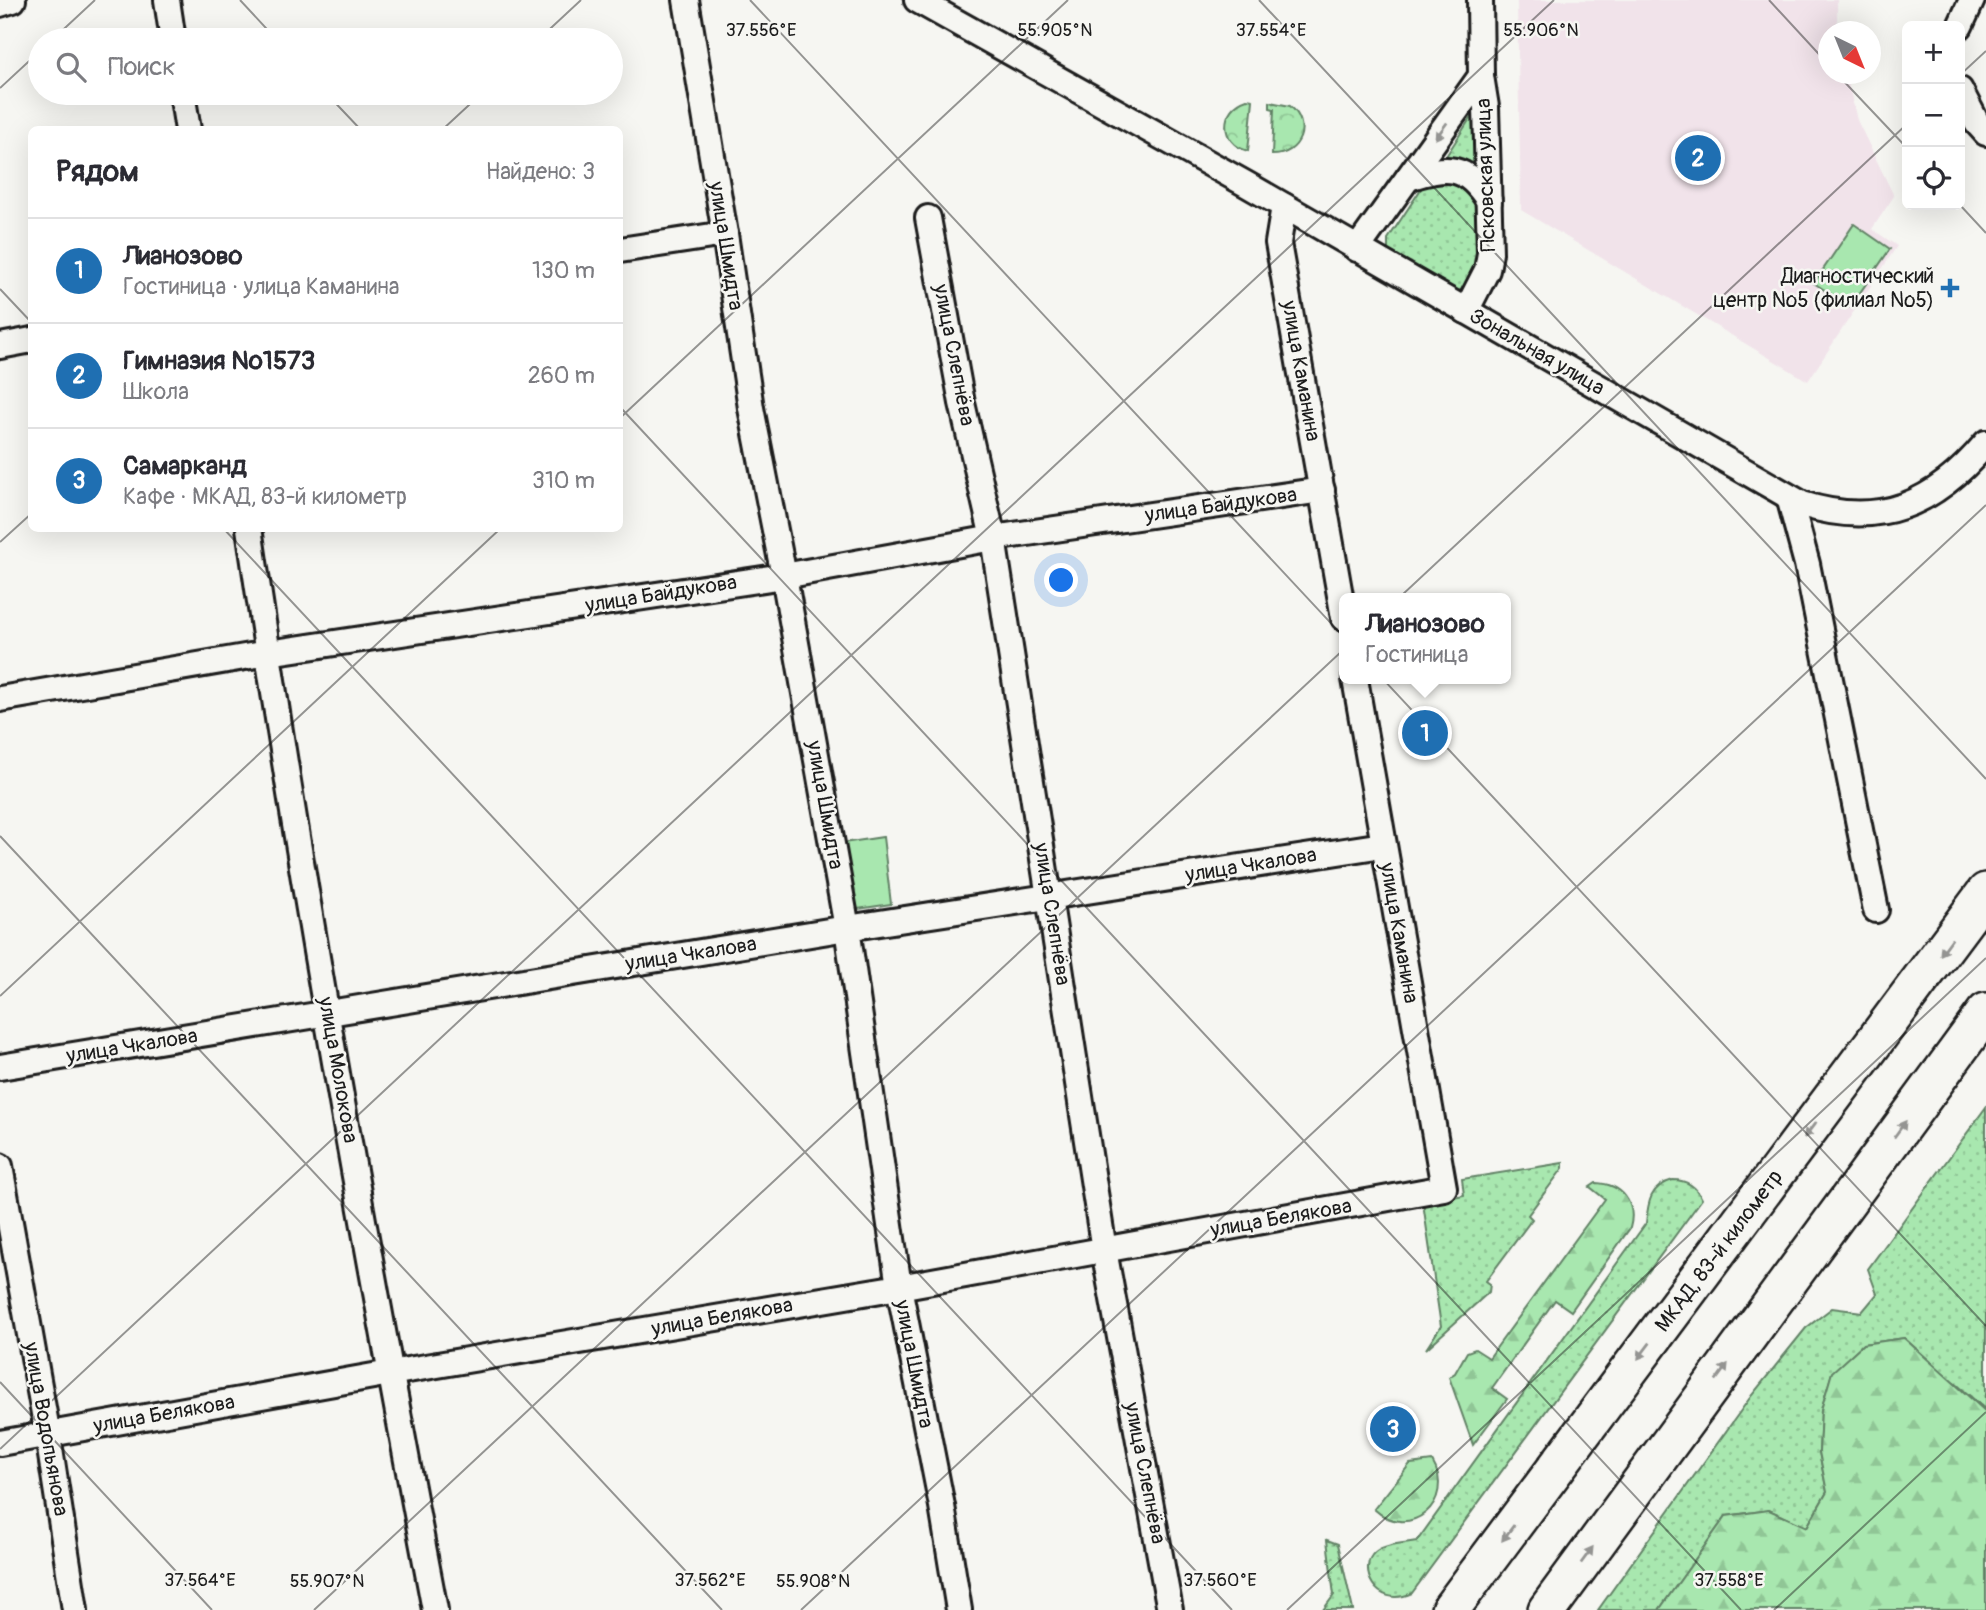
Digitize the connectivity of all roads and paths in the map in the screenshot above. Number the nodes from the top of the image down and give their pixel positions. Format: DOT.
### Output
graph roads {
  1 [pos="13,0"];
  2 [pos="167,0"];
  3 [pos="686,0"];
  4 [pos="917,0"];
  5 [pos="1480,0"];
  6 [pos="1972,0"];
  7 [pos="0,4"];
  8 [pos="1962,21"];
  9 [pos="171,28"];
  10 [pos="1481,76"];
  11 [pos="1965,100"];
  12 [pos="184,105"];
  13 [pos="187,126"];
  14 [pos="1986,133"];
  15 [pos="1408,178"];
  16 [pos="1489,201"];
  17 [pos="1284,206"];
  18 [pos="928,218"];
  19 [pos="725,234"];
  20 [pos="1357,249"];
  21 [pos="623,250"];
  22 [pos="1466,311"];
  23 [pos="28,341"];
  24 [pos="0,346"];
  25 [pos="1986,443"];
  26 [pos="1322,490"];
  27 [pos="1789,497"];
  28 [pos="250,532"];
  29 [pos="993,538"];
  30 [pos="784,576"];
  31 [pos="1341,593"];
  32 [pos="268,653"];
  33 [pos="1356,684"];
  34 [pos="0,699"];
  35 [pos="1383,845"];
  36 [pos="1986,892"];
  37 [pos="1049,896"];
  38 [pos="1876,909"];
  39 [pos="847,928"];
  40 [pos="1986,1012"];
  41 [pos="327,1014"];
  42 [pos="0,1067"];
  43 [pos="0,1166"];
  44 [pos="1444,1188"];
  45 [pos="1104,1250"];
  46 [pos="899,1287"];
  47 [pos="390,1373"];
  48 [pos="48,1436"];
  49 [pos="0,1443"];
  50 [pos="75,1610"];
  51 [pos="435,1610"];
  52 [pos="959,1610"];
  53 [pos="1170,1610"];
  54 [pos="1450,1610"];
  55 [pos="1547,1610"];
  1 -- 7 [label="street"];
  2 -- 9 [label="street"];
  3 -- 19 [label="street, улица Шмидта"];
  4 -- 17 [label="street, Зональная улица"];
  5 -- 10 [label="street, Псковская улица"];
  6 -- 8 [label="street"];
  10 -- 15 [label="street, Псковская улица, one-way"];
  10 -- 16 [label="street, Псковская улица"];
  11 -- 14 [label="street"];
  12 -- 13 [label="street"];
  15 -- 16 [label="street"];
  15 -- 20 [label="street, Псковская улица"];
  16 -- 22 [label="street, Псковская улица"];
  17 -- 20 [label="street, Зональная улица"];
  17 -- 26 [label="street, улица Каманина"];
  18 -- 29 [label="street, улица Слепнёва"];
  19 -- 21 [label="street"];
  19 -- 30 [label="street, улица Шмидта"];
  20 -- 22 [label="street, Зональная улица"];
  22 -- 27 [label="street, Зональная улица"];
  23 -- 24 [label="street"];
  25 -- 27 [label="street, Зональная улица"];
  26 -- 29 [label="street, улица Байдукова"];
  26 -- 31 [label="street, улица Каманина"];
  27 -- 38 [label="street"];
  28 -- 32 [label="street, улица Молокова"];
  29 -- 30 [label="street, улица Байдукова"];
  29 -- 37 [label="street, улица Слепнёва"];
  30 -- 32 [label="street, улица Байдукова"];
  30 -- 39 [label="street, улица Шмидта"];
  32 -- 34 [label="street, улица Байдукова"];
  32 -- 41 [label="street, улица Молокова"];
  33 -- 35 [label="street, улица Каманина"];
  35 -- 37 [label="street, улица Чкалова"];
  35 -- 44 [label="street, улица Каманина"];
  36 -- 54 [label="highway, МКАД, 83-й километр, one-way"];
  37 -- 39 [label="street, улица Чкалова"];
  37 -- 45 [label="street, улица Слепнёва"];
  39 -- 41 [label="street, улица Чкалова"];
  39 -- 46 [label="street, улица Шмидта"];
  55 -- 40 [label="highway, one-way"];
  41 -- 42 [label="street, улица Чкалова"];
  41 -- 47 [label="street, улица Молокова"];
  43 -- 48 [label="street, улица Водопьянова"];
  44 -- 45 [label="street, улица Белякова"];
  45 -- 46 [label="street, улица Белякова"];
  45 -- 53 [label="street, улица Слепнёва"];
  46 -- 47 [label="street, улица Белякова"];
  46 -- 52 [label="street, улица Шмидта"];
  47 -- 48 [label="street, улица Белякова"];
  47 -- 51 [label="street, улица Молокова"];
  48 -- 49 [label="street, улица Белякова"];
  48 -- 50 [label="street, улица Водопьянова"];
}
